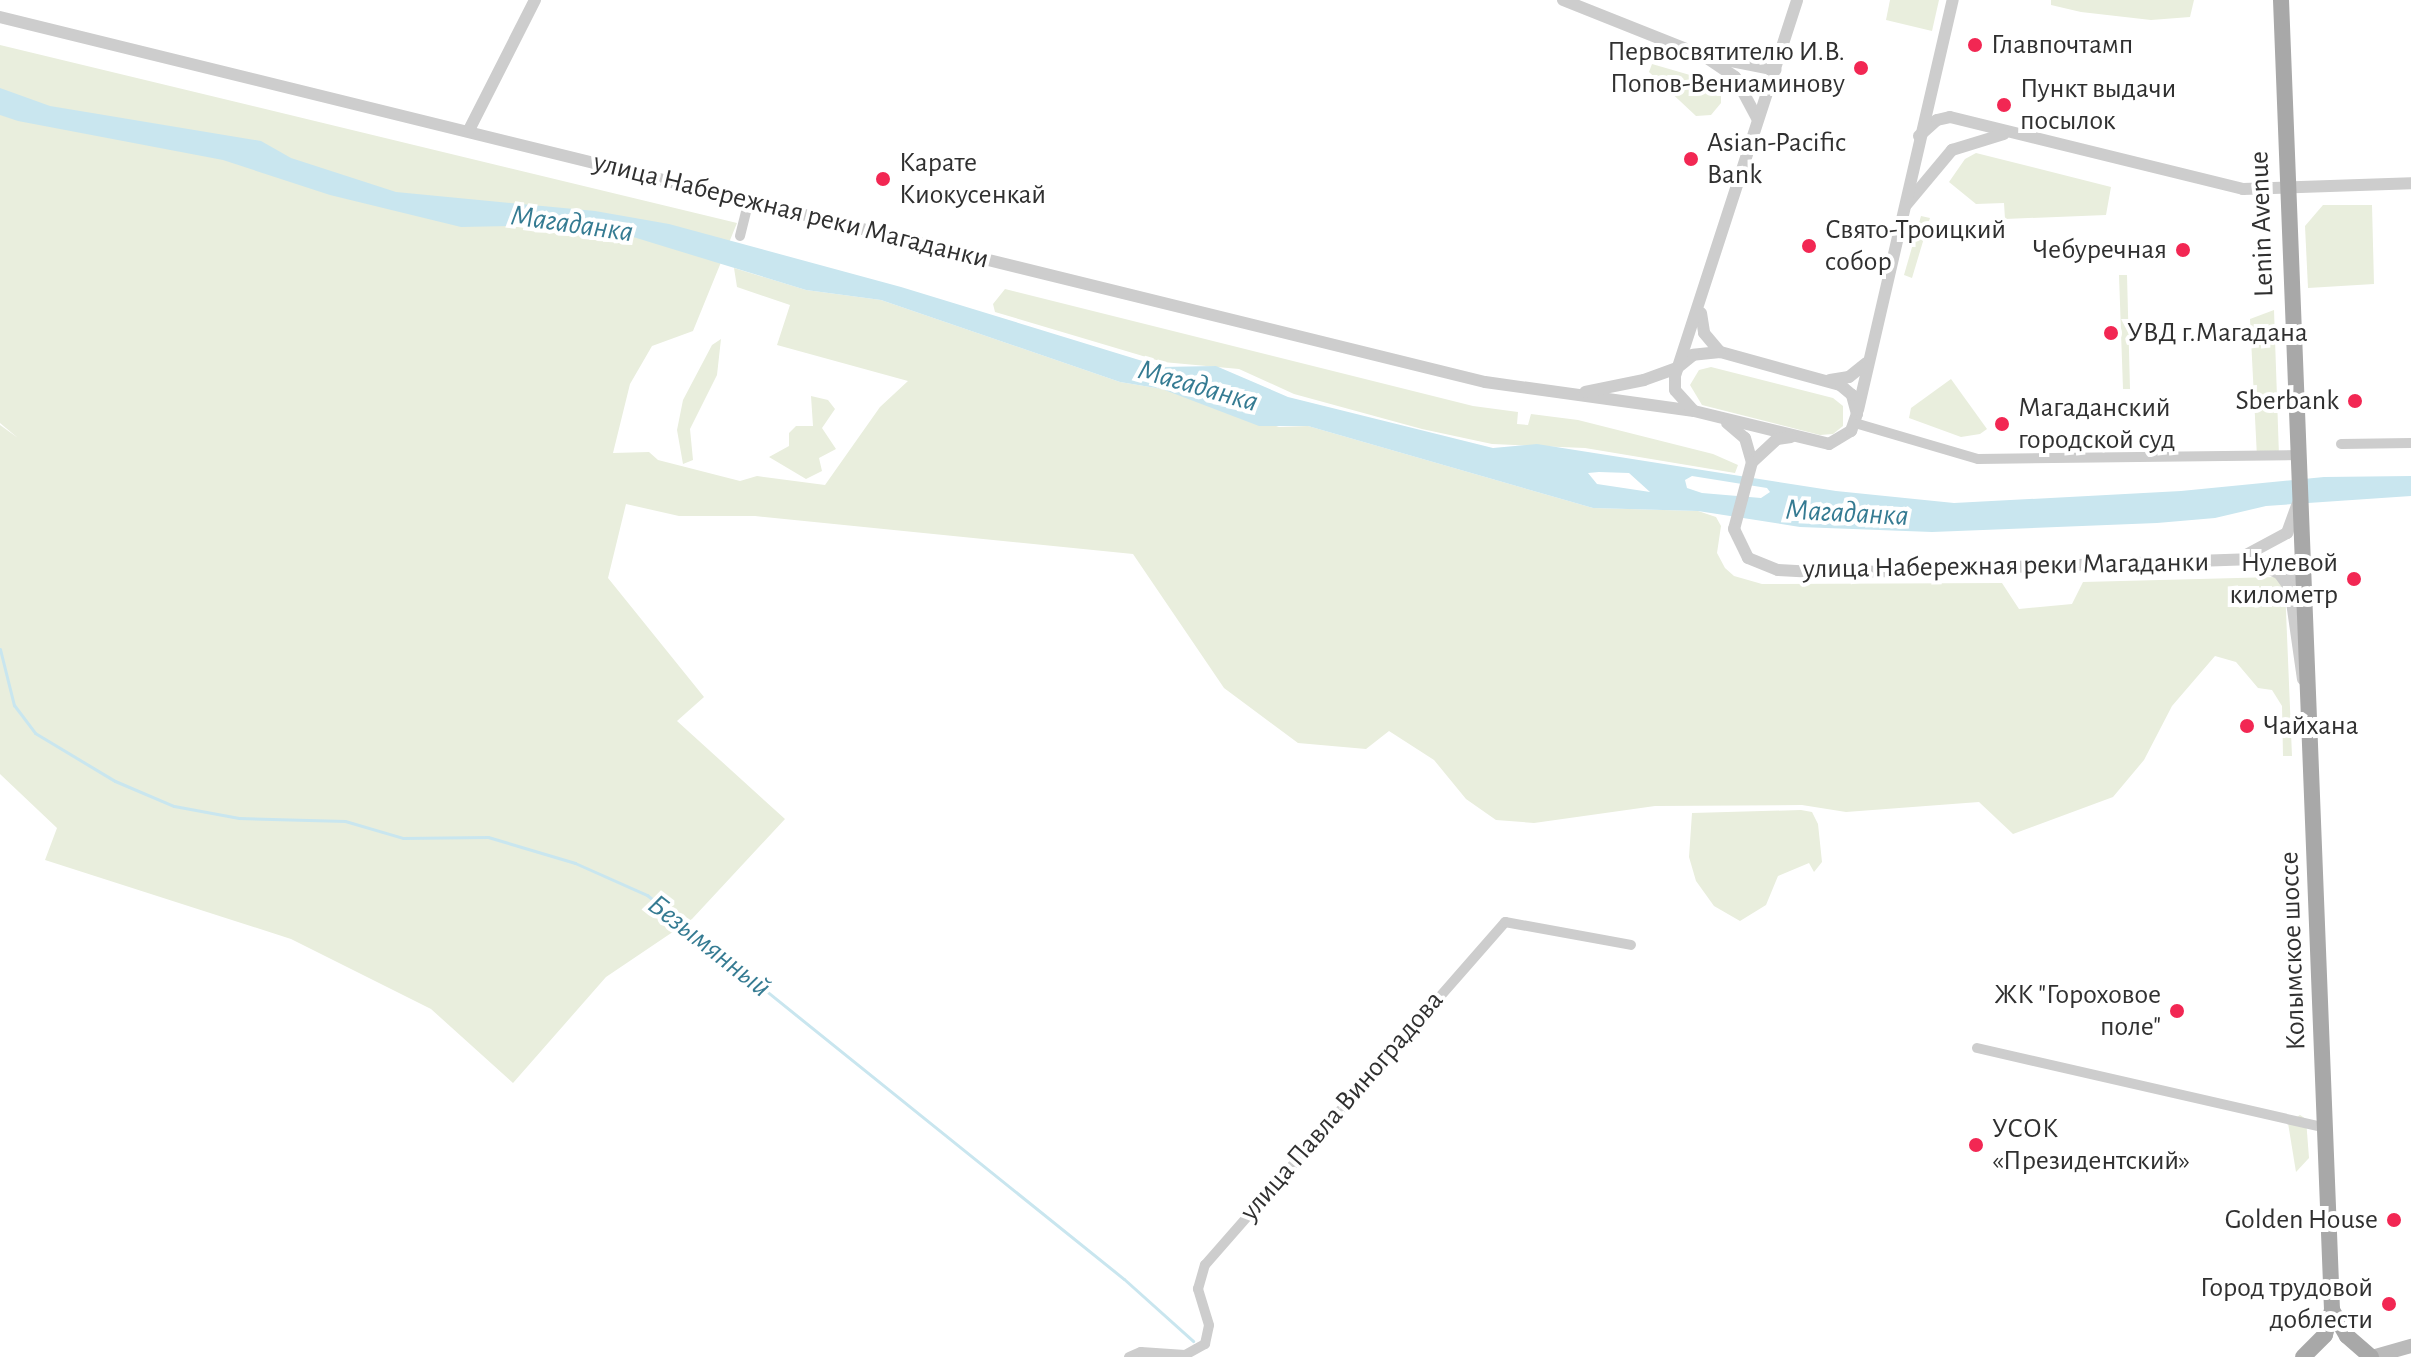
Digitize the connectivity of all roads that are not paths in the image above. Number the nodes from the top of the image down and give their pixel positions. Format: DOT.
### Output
graph roads {
  1 [pos="535,0"];
  2 [pos="1563,0"];
  3 [pos="1797,0"];
  4 [pos="1953,0"];
  5 [pos="2281,0"];
  6 [pos="0,17"];
  7 [pos="1701,55"];
  8 [pos="1776,70"];
  9 [pos="1931,94"];
  10 [pos="1950,117"];
  11 [pos="1757,118"];
  12 [pos="469,130"];
  13 [pos="2004,134"];
  14 [pos="1919,136"];
  15 [pos="2411,183"];
  16 [pos="2285,187"];
  17 [pos="749,201"];
  18 [pos="1904,207"];
  19 [pos="740,236"];
  20 [pos="1700,310"];
  21 [pos="1720,352"];
  22 [pos="1868,361"];
  23 [pos="1677,368"];
  24 [pos="1829,380"];
  25 [pos="1585,392"];
  26 [pos="1694,411"];
  27 [pos="1713,415"];
  28 [pos="1856,418"];
  29 [pos="1794,437"];
  30 [pos="2411,443"];
  31 [pos="2341,444"];
  32 [pos="2299,458"];
  33 [pos="1752,462"];
  34 [pos="2297,523"];
  35 [pos="2228,561"];
  36 [pos="2306,590"];
  37 [pos="2310,706"];
  38 [pos="1631,945"];
  39 [pos="1977,1048"];
  40 [pos="2325,1128"];
  41 [pos="2332,1310"];
  42 [pos="2411,1346"];
  43 [pos="1129,1357"];
  44 [pos="2303,1357"];
  45 [pos="2372,1357"];
  1 -- 12 [label="street"];
  2 -- 7 [label="street"];
  3 -- 8 [label="street"];
  4 -- 9 [label="street"];
  5 -- 16 [label="main road, Lenin Avenue"];
  6 -- 12 [label="street, улица Набережная реки Магаданки"];
  7 -- 8 [label="street"];
  7 -- 11 [label="street"];
  8 -- 11 [label="street"];
  9 -- 10 [label="street"];
  9 -- 14 [label="street"];
  10 -- 13 [label="street"];
  10 -- 14 [label="street"];
  11 -- 20 [label="street"];
  12 -- 17 [label="street, улица Набережная реки Магаданки"];
  13 -- 16 [label="street"];
  13 -- 18 [label="street"];
  14 -- 18 [label="street"];
  15 -- 16 [label="street"];
  16 -- 32 [label="main road, Lenin Avenue"];
  17 -- 19 [label="street"];
  17 -- 25 [label="street, улица Набережная реки Магаданки"];
  18 -- 22 [label="street"];
  20 -- 21 [label="street"];
  20 -- 23 [label="street"];
  21 -- 23 [label="street, улица Набережная реки Магаданки"];
  21 -- 24 [label="street"];
  22 -- 24 [label="street"];
  22 -- 28 [label="street"];
  23 -- 25 [label="street, улица Набережная реки Магаданки"];
  23 -- 26 [label="street"];
  24 -- 28 [label="street"];
  25 -- 26 [label="street, улица Набережная реки Магаданки"];
  26 -- 27 [label="street, улица Набережная реки Магаданки"];
  27 -- 29 [label="street, улица Набережная реки Магаданки"];
  27 -- 33 [label="street"];
  28 -- 29 [label="street, улица Набережная реки Магаданки"];
  28 -- 32 [label="street"];
  29 -- 33 [label="street"];
  30 -- 31 [label="street"];
  32 -- 34 [label="main road, Lenin Avenue"];
  33 -- 35 [label="street, улица Набережная реки Магаданки"];
  34 -- 35 [label="street"];
  34 -- 36 [label="main road, Lenin Avenue"];
  35 -- 36 [label="street"];
  35 -- 37 [label="street"];
  36 -- 37 [label="main road, Колымское шоссе"];
  37 -- 40 [label="main road, Колымское шоссе"];
  38 -- 43 [label="street, улица Павла Виноградова"];
  39 -- 40 [label="street"];
  40 -- 41 [label="main road, Колымское шоссе"];
  41 -- 44 [label="main road, Колымское шоссе"];
  41 -- 45 [label="main road"];
  42 -- 45 [label="main road"];
}
